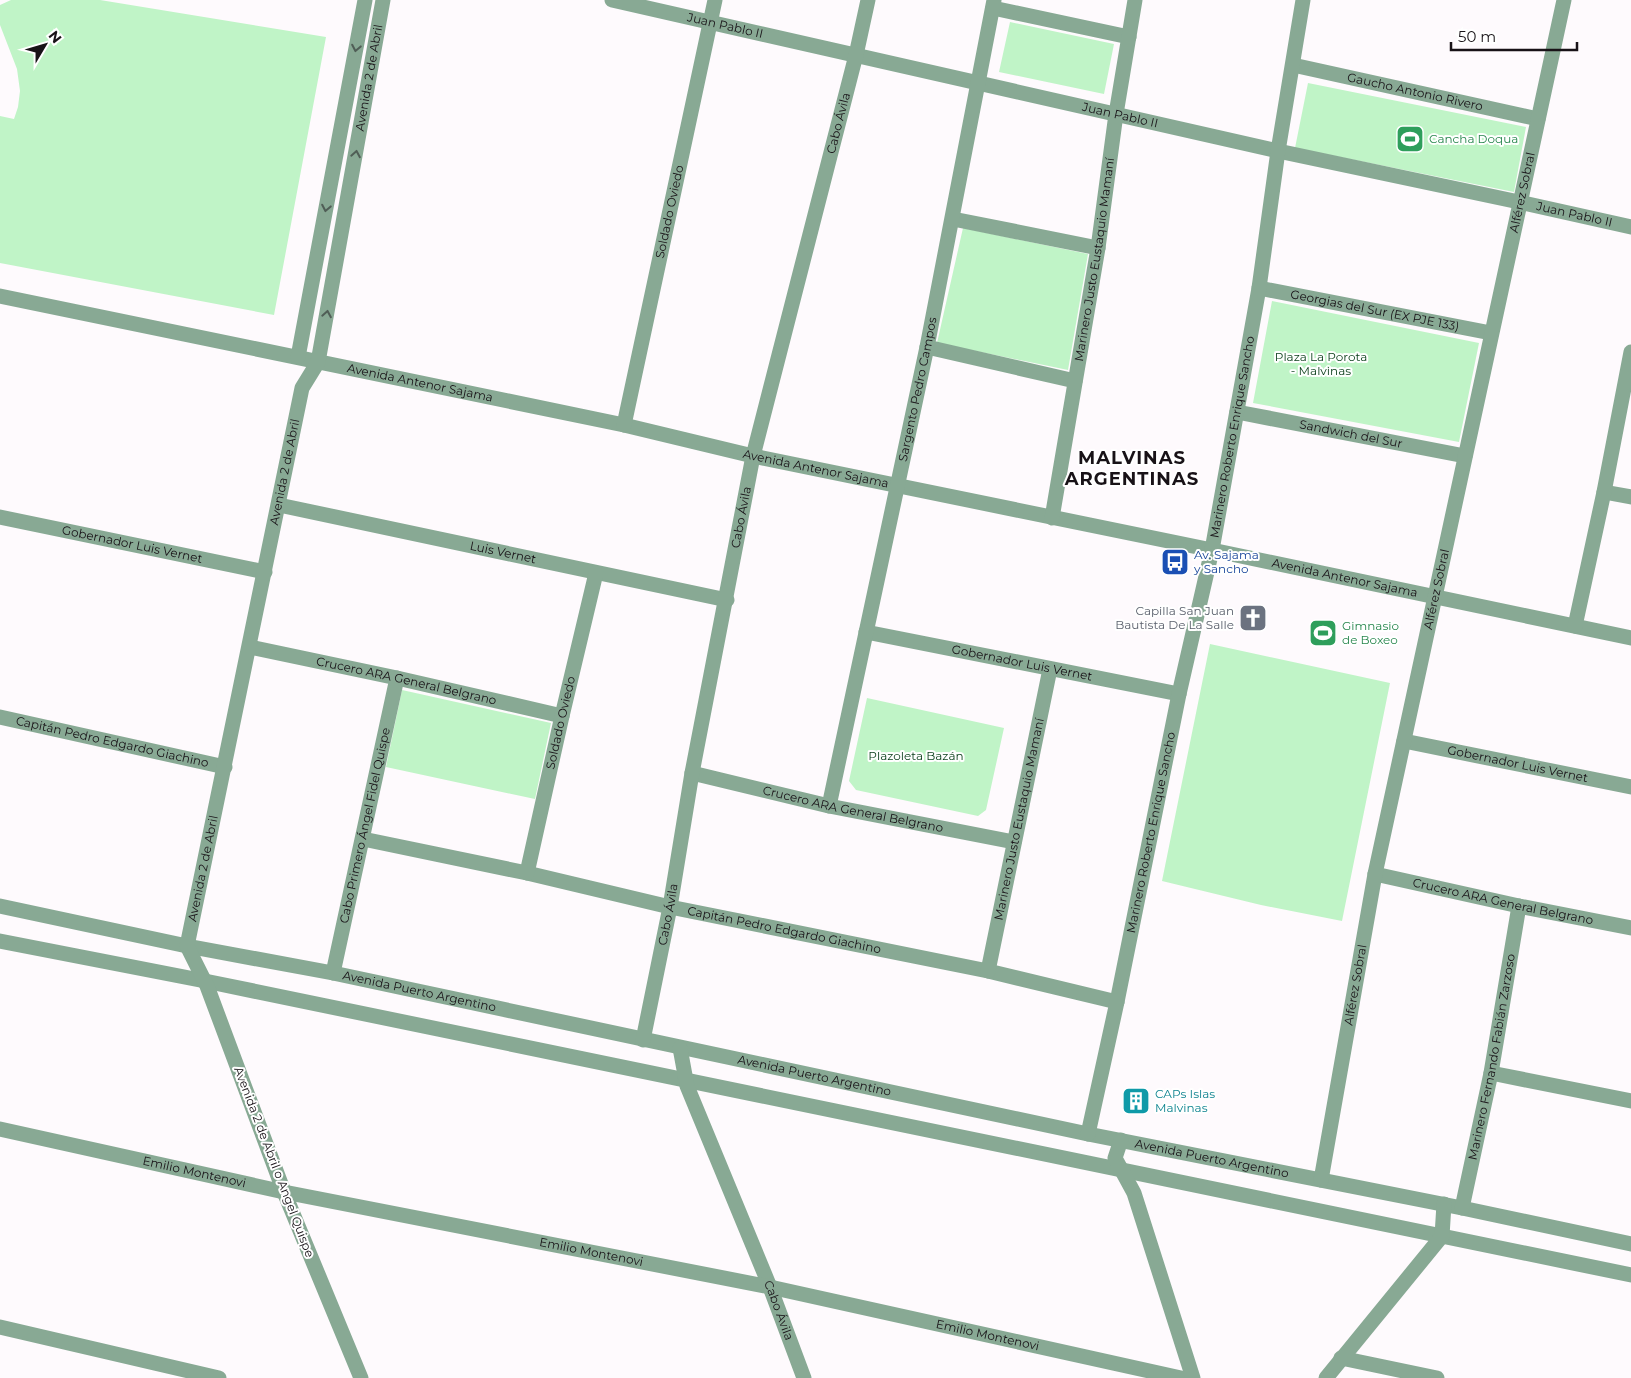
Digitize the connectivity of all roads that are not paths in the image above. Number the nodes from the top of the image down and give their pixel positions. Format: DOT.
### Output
graph roads {
  1 [pos="365,0"];
  2 [pos="383,0"];
  3 [pos="612,0"];
  4 [pos="715,0"];
  5 [pos="868,0"];
  6 [pos="1135,0"];
  7 [pos="1303,0"];
  8 [pos="1564,0"];
  9 [pos="994,4"];
  10 [pos="710,22"];
  11 [pos="1129,37"];
  12 [pos="856,55"];
  13 [pos="1293,65"];
  14 [pos="978,82"];
  15 [pos="1116,114"];
  16 [pos="1538,119"];
  17 [pos="1278,151"];
  18 [pos="1519,202"];
  19 [pos="953,219"];
  20 [pos="1631,227"];
  21 [pos="1098,248"];
  22 [pos="1259,288"];
  23 [pos="0,296"];
  24 [pos="1491,333"];
  25 [pos="927,347"];
  26 [pos="298,357"];
  27 [pos="1630,359"];
  28 [pos="318,362"];
  29 [pos="1075,381"];
  30 [pos="1237,412"];
  31 [pos="624,425"];
  32 [pos="753,456"];
  33 [pos="1465,456"];
  34 [pos="898,485"];
  35 [pos="1604,492"];
  36 [pos="1631,497"];
  37 [pos="279,505"];
  38 [pos="0,517"];
  39 [pos="1052,518"];
  40 [pos="1212,550"];
  41 [pos="265,572"];
  42 [pos="596,573"];
  43 [pos="1435,597"];
  44 [pos="727,600"];
  45 [pos="1575,626"];
  46 [pos="866,632"];
  47 [pos="1631,638"];
  48 [pos="250,647"];
  49 [pos="1050,669"];
  50 [pos="398,678"];
  51 [pos="1178,694"];
  52 [pos="562,716"];
  53 [pos="0,717"];
  54 [pos="1404,741"];
  55 [pos="225,767"];
  56 [pos="692,773"];
  57 [pos="1631,787"];
  58 [pos="829,806"];
  59 [pos="363,839"];
  60 [pos="1014,842"];
  61 [pos="527,874"];
  62 [pos="1375,874"];
  63 [pos="0,906"];
  64 [pos="1519,906"];
  65 [pos="670,907"];
  66 [pos="1631,928"];
  67 [pos="0,941"];
  68 [pos="187,946"];
  69 [pos="988,970"];
  70 [pos="333,973"];
  71 [pos="205,981"];
  72 [pos="1117,1002"];
  73 [pos="643,1040"];
  74 [pos="680,1048"];
  75 [pos="1491,1073"];
  76 [pos="686,1080"];
  77 [pos="1631,1101"];
  78 [pos="0,1129"];
  79 [pos="1088,1134"];
  80 [pos="1121,1140"];
  81 [pos="1122,1170"];
  82 [pos="1321,1180"];
  83 [pos="284,1192"];
  84 [pos="1444,1204"];
  85 [pos="1462,1208"];
  86 [pos="1442,1236"];
  87 [pos="1631,1244"];
  88 [pos="1631,1275"];
  89 [pos="770,1287"];
  90 [pos="0,1327"];
  91 [pos="1341,1358"];
  92 [pos="219,1378"];
  93 [pos="361,1378"];
  94 [pos="804,1378"];
  95 [pos="1181,1378"];
  96 [pos="1193,1378"];
  97 [pos="1326,1378"];
  98 [pos="1437,1378"];
  1 -- 26 [label="street, Avenida 2 de Abril, one-way"];
  28 -- 2 [label="street, Avenida 2 de Abril, one-way"];
  3 -- 10 [label="street, Juan Pablo II"];
  4 -- 10 [label="street, Soldado Oviedo"];
  5 -- 12 [label="street, Cabo Ávila"];
  6 -- 11 [label="street, Marinero Justo Eustaquio Mamaní"];
  7 -- 13 [label="street, Marinero Roberto Enrique Sancho"];
  8 -- 16 [label="street, Alférez Sobral"];
  9 -- 11 [label="street"];
  9 -- 14 [label="street, Sargento Pedro Campos"];
  10 -- 12 [label="street, Juan Pablo II"];
  10 -- 31 [label="street, Soldado Oviedo"];
  11 -- 15 [label="street, Marinero Justo Eustaquio Mamaní"];
  12 -- 14 [label="street, Juan Pablo II"];
  12 -- 32 [label="street, Cabo Ávila"];
  13 -- 16 [label="street, Gaucho Antonio Rivero"];
  13 -- 17 [label="street, Marinero Roberto Enrique Sancho"];
  14 -- 15 [label="street, Juan Pablo II"];
  14 -- 19 [label="street, Sargento Pedro Campos"];
  15 -- 17 [label="street, Juan Pablo II"];
  15 -- 21 [label="street, Marinero Justo Eustaquio Mamaní"];
  16 -- 18 [label="street, Alférez Sobral"];
  17 -- 18 [label="street, Juan Pablo II"];
  17 -- 22 [label="street, Marinero Roberto Enrique Sancho"];
  18 -- 20 [label="street, Juan Pablo II"];
  18 -- 24 [label="street, Alférez Sobral"];
  19 -- 21 [label="street"];
  19 -- 25 [label="street, Sargento Pedro Campos"];
  21 -- 29 [label="street, Marinero Justo Eustaquio Mamaní"];
  22 -- 24 [label="street, Georgias del Sur (EX PJE 133)"];
  22 -- 30 [label="street, Marinero Roberto Enrique Sancho"];
  23 -- 26 [label="street, Avenida Antenor Sajama"];
  24 -- 33 [label="street, Alférez Sobral"];
  25 -- 29 [label="street"];
  25 -- 34 [label="street, Sargento Pedro Campos"];
  26 -- 28 [label="street, Avenida Antenor Sajama"];
  27 -- 35 [label="street"];
  28 -- 31 [label="street, Avenida Antenor Sajama"];
  28 -- 37 [label="street, Avenida 2 de Abril"];
  29 -- 39 [label="street, Marinero Justo Eustaquio Mamaní"];
  30 -- 33 [label="street, Sandwich del Sur"];
  30 -- 40 [label="street, Marinero Roberto Enrique Sancho"];
  31 -- 32 [label="street, Avenida Antenor Sajama"];
  32 -- 34 [label="street, Avenida Antenor Sajama"];
  32 -- 44 [label="street, Cabo Ávila"];
  33 -- 43 [label="street, Alférez Sobral"];
  34 -- 39 [label="street, Avenida Antenor Sajama"];
  34 -- 46 [label="street, Sargento Pedro Campos"];
  35 -- 36 [label="street"];
  35 -- 45 [label="street"];
  37 -- 41 [label="street, Avenida 2 de Abril"];
  37 -- 42 [label="street, Luis Vernet"];
  38 -- 41 [label="street, Gobernador Luis Vernet"];
  39 -- 40 [label="street, Avenida Antenor Sajama"];
  40 -- 43 [label="street, Avenida Antenor Sajama"];
  40 -- 51 [label="street, Marinero Roberto Enrique Sancho"];
  41 -- 48 [label="street, Avenida 2 de Abril"];
  42 -- 44 [label="street, Luis Vernet"];
  42 -- 52 [label="street, Soldado Oviedo"];
  43 -- 45 [label="street, Avenida Antenor Sajama"];
  43 -- 54 [label="street, Alférez Sobral"];
  44 -- 56 [label="street, Cabo Ávila"];
  45 -- 47 [label="street, Avenida Antenor Sajama"];
  46 -- 49 [label="street, Gobernador Luis Vernet"];
  46 -- 58 [label="street, Sargento Pedro Campos"];
  48 -- 50 [label="street, Crucero ARA General Belgrano"];
  48 -- 55 [label="street, Avenida 2 de Abril"];
  49 -- 51 [label="street, Gobernador Luis Vernet"];
  49 -- 60 [label="street, Marinero Justo Eustaquio Mamaní"];
  50 -- 52 [label="street, Crucero ARA General Belgrano"];
  50 -- 59 [label="street, Cabo Primero Ángel Fidel Quispe"];
  51 -- 72 [label="street, Marinero Roberto Enrique Sancho"];
  52 -- 61 [label="street, Soldado Oviedo"];
  53 -- 55 [label="street, Capitán Pedro Edgardo Giachino"];
  54 -- 57 [label="street, Gobernador Luis Vernet"];
  54 -- 62 [label="street, Alférez Sobral"];
  55 -- 68 [label="street, Avenida 2 de Abril"];
  56 -- 58 [label="street, Crucero ARA General Belgrano"];
  56 -- 65 [label="street, Cabo Ávila"];
  58 -- 60 [label="street, Crucero ARA General Belgrano"];
  59 -- 61 [label="street, Capitán Pedro Edgardo Giachino"];
  59 -- 70 [label="street, Cabo Primero Ángel Fidel Quispe"];
  60 -- 69 [label="street, Marinero Justo Eustaquio Mamaní"];
  61 -- 65 [label="street, Capitán Pedro Edgardo Giachino"];
  62 -- 64 [label="street, Crucero ARA General Belgrano"];
  62 -- 82 [label="street, Alférez Sobral"];
  63 -- 68 [label="street, Avenida Puerto Argentino"];
  64 -- 66 [label="street, Crucero ARA General Belgrano"];
  64 -- 75 [label="street, Marinero Fernando Fabián Zarzoso"];
  65 -- 69 [label="street, Capitán Pedro Edgardo Giachino"];
  65 -- 73 [label="street, Cabo Ávila"];
  67 -- 71 [label="street"];
  68 -- 70 [label="street, Avenida Puerto Argentino"];
  68 -- 71 [label="street, Avenida 2 de Abril o Angel Quispe"];
  69 -- 72 [label="street, Capitán Pedro Edgardo Giachino"];
  70 -- 73 [label="street, Avenida Puerto Argentino"];
  71 -- 76 [label="street"];
  71 -- 83 [label="street, Avenida 2 de Abril o Angel Quispe"];
  72 -- 79 [label="street, Marinero Roberto Enrique Sancho"];
  73 -- 74 [label="street, Avenida Puerto Argentino"];
  74 -- 76 [label="street, Cabo Ávila"];
  74 -- 79 [label="street, Avenida Puerto Argentino"];
  75 -- 77 [label="street"];
  75 -- 85 [label="street, Marinero Fernando Fabián Zarzoso"];
  76 -- 81 [label="street"];
  76 -- 89 [label="street, Cabo Ávila"];
  78 -- 83 [label="street, Emilio Montenovi"];
  79 -- 80 [label="street, Avenida Puerto Argentino"];
  80 -- 81 [label="street"];
  80 -- 82 [label="street, Avenida Puerto Argentino"];
  81 -- 86 [label="street"];
  81 -- 96 [label="street"];
  82 -- 84 [label="street, Avenida Puerto Argentino"];
  83 -- 89 [label="street, Emilio Montenovi"];
  83 -- 93 [label="street, Avenida 2 de Abril o Angel Quispe"];
  84 -- 85 [label="street, Avenida Puerto Argentino"];
  84 -- 86 [label="street"];
  85 -- 87 [label="street, Avenida Puerto Argentino"];
  86 -- 88 [label="street"];
  86 -- 91 [label="street"];
  89 -- 94 [label="street, Cabo Ávila"];
  89 -- 95 [label="street, Emilio Montenovi"];
  90 -- 92 [label="street"];
  91 -- 97 [label="street"];
  91 -- 98 [label="street"];
}
